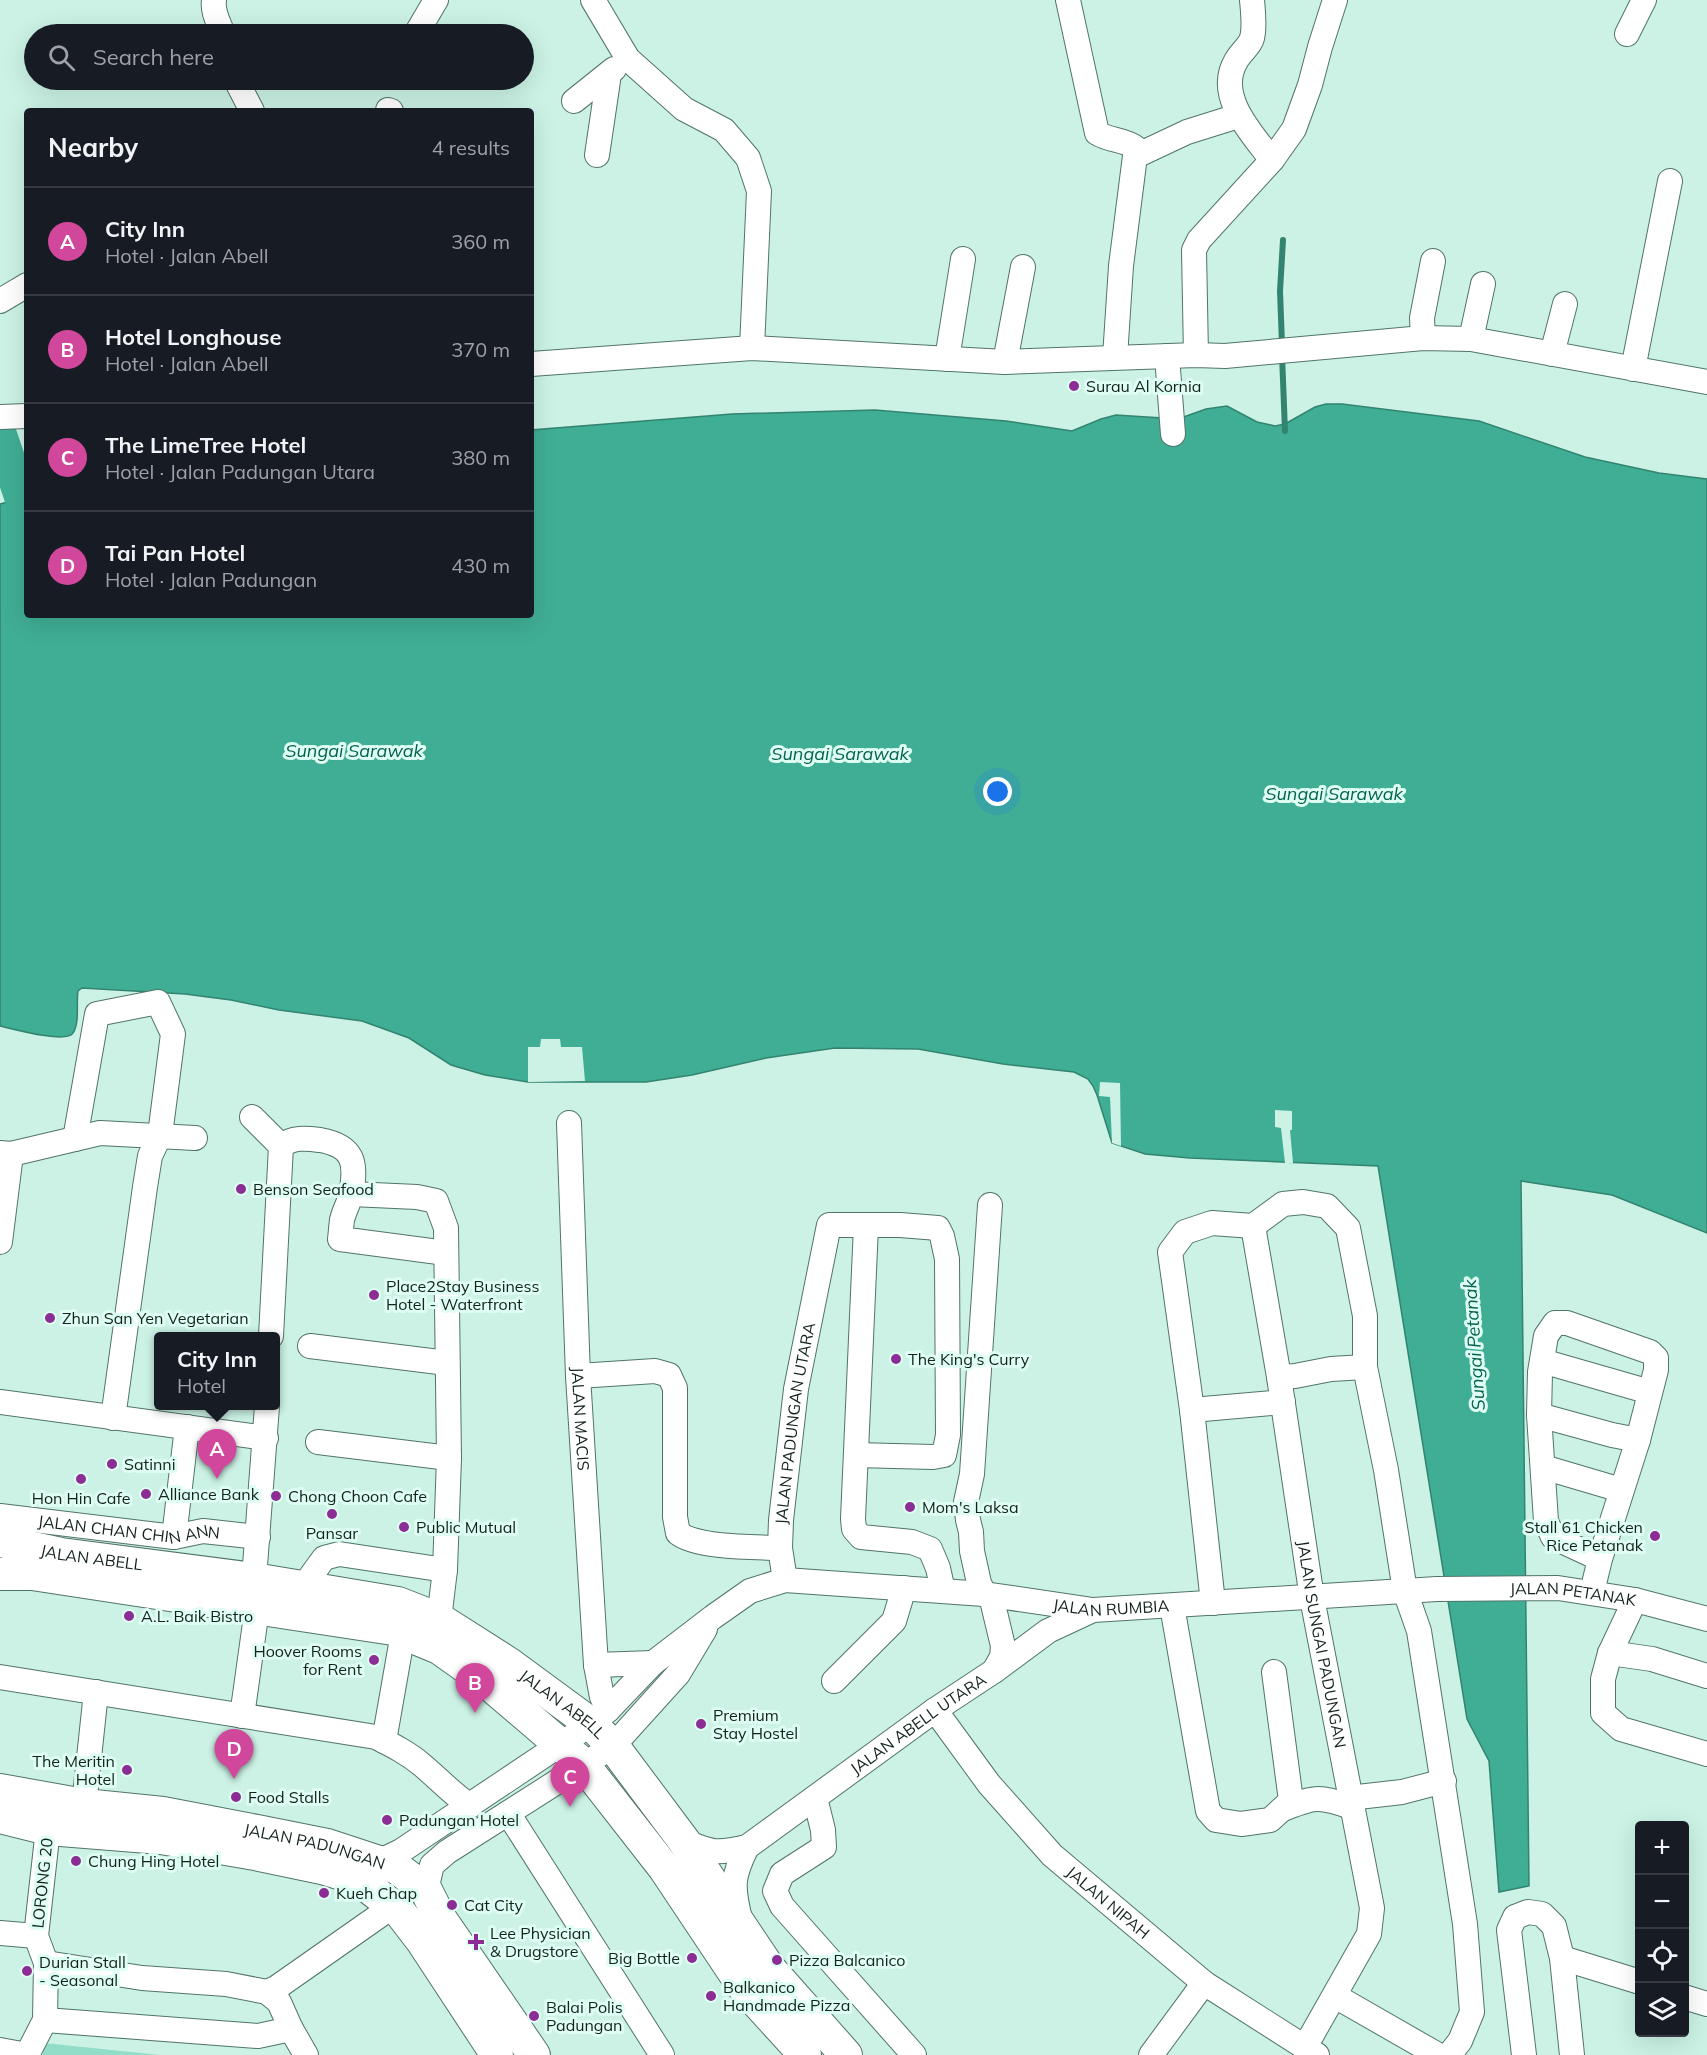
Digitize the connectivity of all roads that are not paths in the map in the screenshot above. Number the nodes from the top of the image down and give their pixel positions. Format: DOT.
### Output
graph roads {
  1 [pos="436,0"];
  2 [pos="593,0"];
  3 [pos="1068,0"];
  4 [pos="1252,0"];
  5 [pos="1335,0"];
  6 [pos="1644,0"];
  7 [pos="207,1"];
  8 [pos="218,24"];
  9 [pos="422,24"];
  10 [pos="1627,34"];
  11 [pos="628,58"];
  12 [pos="609,74"];
  13 [pos="241,90"];
  14 [pos="574,101"];
  15 [pos="250,108"];
  16 [pos="1238,116"];
  17 [pos="597,155"];
  18 [pos="1136,156"];
  19 [pos="1272,160"];
  20 [pos="1670,181"];
  21 [pos="963,259"];
  22 [pos="1433,261"];
  23 [pos="1023,267"];
  24 [pos="1483,284"];
  25 [pos="24,287"];
  26 [pos="0,301"];
  27 [pos="1565,304"];
  28 [pos="1423,338"];
  29 [pos="1471,339"];
  30 [pos="752,348"];
  31 [pos="1552,354"];
  32 [pos="1196,355"];
  33 [pos="1167,356"];
  34 [pos="1115,357"];
  35 [pos="946,359"];
  36 [pos="1005,362"];
  37 [pos="534,364"];
  38 [pos="1633,369"];
  39 [pos="1707,381"];
  40 [pos="24,416"];
  41 [pos="0,417"];
  42 [pos="1173,434"];
  43 [pos="252,1117"];
  44 [pos="569,1123"];
  45 [pos="160,1135"];
  46 [pos="195,1138"];
  47 [pos="75,1139"];
  48 [pos="280,1146"];
  49 [pos="6,1153"];
  50 [pos="351,1194"];
  51 [pos="990,1205"];
  52 [pos="866,1226"];
  53 [pos="1253,1226"];
  54 [pos="0,1242"];
  55 [pos="446,1253"];
  56 [pos="271,1332"];
  57 [pos="310,1346"];
  58 [pos="1542,1361"];
  59 [pos="447,1363"];
  60 [pos="1365,1367"];
  61 [pos="578,1376"];
  62 [pos="1279,1377"];
  63 [pos="1650,1392"];
  64 [pos="0,1402"];
  65 [pos="1283,1402"];
  66 [pos="267,1410"];
  67 [pos="1192,1410"];
  68 [pos="1539,1415"];
  69 [pos="113,1418"];
  70 [pos="187,1427"];
  71 [pos="266,1438"];
  72 [pos="1638,1440"];
  73 [pos="318,1443"];
  74 [pos="856,1455"];
  75 [pos="449,1458"];
  76 [pos="1543,1467"];
  77 [pos="1621,1490"];
  78 [pos="0,1516"];
  79 [pos="258,1537"];
  80 [pos="174,1538"];
  81 [pos="0,1541"];
  82 [pos="780,1548"];
  83 [pos="1600,1559"];
  84 [pos="445,1570"];
  85 [pos="0,1574"];
  86 [pos="785,1580"];
  87 [pos="303,1587"];
  88 [pos="904,1588"];
  89 [pos="1437,1589"];
  90 [pos="1405,1590"];
  91 [pos="943,1591"];
  92 [pos="1592,1592"];
  93 [pos="256,1594"];
  94 [pos="987,1595"];
  95 [pos="1312,1598"];
  96 [pos="1635,1600"];
  97 [pos="1213,1603"];
  98 [pos="1172,1606"];
  99 [pos="1093,1610"];
  100 [pos="713,1617"];
  101 [pos="439,1619"];
  102 [pos="1707,1619"];
  103 [pos="403,1633"];
  104 [pos="1610,1653"];
  105 [pos="653,1663"];
  106 [pos="596,1665"];
  107 [pos="994,1671"];
  108 [pos="1274,1672"];
  109 [pos="1707,1676"];
  110 [pos="0,1677"];
  111 [pos="834,1681"];
  112 [pos="96,1692"];
  113 [pos="935,1710"];
  114 [pos="242,1716"];
  115 [pos="600,1717"];
  116 [pos="384,1741"];
  117 [pos="613,1746"];
  118 [pos="1707,1754"];
  119 [pos="572,1755"];
  120 [pos="1444,1781"];
  121 [pos="0,1790"];
  122 [pos="815,1798"];
  123 [pos="1350,1802"];
  124 [pos="84,1805"];
  125 [pos="470,1806"];
  126 [pos="1281,1810"];
  127 [pos="508,1813"];
  128 [pos="0,1817"];
  129 [pos="48,1829"];
  130 [pos="684,1840"];
  131 [pos="747,1847"];
  132 [pos="380,1861"];
  133 [pos="426,1890"];
  134 [pos="393,1906"];
  135 [pos="742,1929"];
  136 [pos="0,1934"];
  137 [pos="36,1936"];
  138 [pos="1562,1958"];
  139 [pos="46,1963"];
  140 [pos="1635,1980"];
  141 [pos="1204,1983"];
  142 [pos="267,1992"];
  143 [pos="1335,1996"];
  144 [pos="1689,1999"];
  145 [pos="1707,2004"];
  146 [pos="45,2020"];
  147 [pos="291,2030"];
  148 [pos="258,2036"];
  149 [pos="0,2050"];
  150 [pos="1311,2051"];
  151 [pos="27,2055"];
  152 [pos="306,2055"];
  153 [pos="496,2055"];
  154 [pos="534,2055"];
  155 [pos="662,2055"];
  156 [pos="805,2055"];
  157 [pos="846,2055"];
  158 [pos="914,2055"];
  159 [pos="1152,2055"];
  160 [pos="1438,2055"];
  161 [pos="1449,2055"];
  162 [pos="1524,2055"];
  163 [pos="1572,2055"];
  1 -- 9 [label="street"];
  2 -- 11 [label="street"];
  3 -- 18 [label="street"];
  4 -- 16 [label="street"];
  5 -- 19 [label="street"];
  6 -- 10 [label="street"];
  7 -- 8 [label="street"];
  11 -- 12 [label="street"];
  11 -- 30 [label="street"];
  12 -- 14 [label="street"];
  12 -- 17 [label="street"];
  13 -- 15 [label="street"];
  16 -- 18 [label="street"];
  16 -- 19 [label="street"];
  18 -- 34 [label="street"];
  19 -- 32 [label="street"];
  20 -- 38 [label="street"];
  21 -- 35 [label="street"];
  22 -- 28 [label="street"];
  23 -- 36 [label="street"];
  24 -- 29 [label="street"];
  25 -- 26 [label="street"];
  27 -- 31 [label="street"];
  28 -- 29 [label="street"];
  28 -- 32 [label="street"];
  29 -- 31 [label="street"];
  30 -- 35 [label="street"];
  30 -- 37 [label="street"];
  31 -- 38 [label="street"];
  32 -- 33 [label="street"];
  33 -- 34 [label="street"];
  33 -- 42 [label="street"];
  34 -- 36 [label="street"];
  35 -- 36 [label="street"];
  38 -- 39 [label="street"];
  40 -- 41 [label="street"];
  43 -- 48 [label="street"];
  44 -- 61 [label="street, JALAN MACIS"];
  45 -- 46 [label="street"];
  45 -- 47 [label="street"];
  45 -- 47 [label="street"];
  45 -- 69 [label="street"];
  47 -- 49 [label="street"];
  48 -- 50 [label="street"];
  48 -- 56 [label="street"];
  49 -- 54 [label="street"];
  50 -- 55 [label="street"];
  50 -- 55 [label="street"];
  51 -- 94 [label="street"];
  52 -- 74 [label="street"];
  52 -- 74 [label="street, JALAN PADUNGAN UTARA"];
  52 -- 82 [label="street, JALAN PADUNGAN UTARA"];
  53 -- 60 [label="street"];
  53 -- 62 [label="street, JALAN SUNGAI PADUNGAN"];
  53 -- 67 [label="street"];
  55 -- 59 [label="street"];
  57 -- 59 [label="street"];
  58 -- 63 [label="street"];
  58 -- 63 [label="street"];
  58 -- 68 [label="street"];
  59 -- 75 [label="street"];
  60 -- 62 [label="street"];
  60 -- 90 [label="street"];
  61 -- 82 [label="street"];
  61 -- 106 [label="street, JALAN MACIS"];
  62 -- 65 [label="street, JALAN SUNGAI PADUNGAN"];
  63 -- 72 [label="street"];
  64 -- 69 [label="street"];
  65 -- 67 [label="street"];
  65 -- 95 [label="street, JALAN SUNGAI PADUNGAN"];
  66 -- 71 [label="street"];
  67 -- 97 [label="street"];
  68 -- 72 [label="street"];
  68 -- 76 [label="street"];
  69 -- 70 [label="street"];
  70 -- 71 [label="street"];
  70 -- 80 [label="street"];
  71 -- 79 [label="street"];
  72 -- 77 [label="street"];
  73 -- 75 [label="street"];
  74 -- 91 [label="street"];
  75 -- 84 [label="street"];
  76 -- 77 [label="street"];
  76 -- 83 [label="street"];
  77 -- 83 [label="street"];
  78 -- 80 [label="street, JALAN CHAN CHIN ANN"];
  79 -- 80 [label="street, JALAN CHAN CHIN ANN"];
  79 -- 93 [label="street"];
  81 -- 93 [label="main road, JALAN ABELL"];
  82 -- 86 [label="street, JALAN PADUNGAN UTARA"];
  83 -- 92 [label="street"];
  84 -- 87 [label="street"];
  84 -- 101 [label="street"];
  85 -- 93 [label="main road, JALAN ABELL"];
  86 -- 88 [label="street, JALAN RUMBIA"];
  86 -- 100 [label="street"];
  87 -- 93 [label="main road, JALAN ABELL"];
  87 -- 101 [label="main road, JALAN ABELL"];
  88 -- 91 [label="street, JALAN RUMBIA"];
  88 -- 111 [label="street"];
  89 -- 90 [label="street, JALAN RUMBIA"];
  89 -- 92 [label="street, JALAN PETANAK"];
  90 -- 95 [label="street, JALAN RUMBIA"];
  90 -- 120 [label="street"];
  91 -- 94 [label="street, JALAN RUMBIA"];
  92 -- 96 [label="street, JALAN PETANAK"];
  93 -- 103 [label="main road, JALAN ABELL"];
  93 -- 114 [label="street"];
  94 -- 99 [label="street, JALAN RUMBIA"];
  94 -- 107 [label="street"];
  95 -- 97 [label="street, JALAN RUMBIA"];
  95 -- 123 [label="street, JALAN SUNGAI PADUNGAN"];
  96 -- 102 [label="street, JALAN PETANAK"];
  96 -- 104 [label="street"];
  97 -- 98 [label="street, JALAN RUMBIA"];
  98 -- 99 [label="street, JALAN RUMBIA"];
  98 -- 126 [label="street"];
  99 -- 107 [label="street, JALAN ABELL UTARA"];
  100 -- 105 [label="street"];
  100 -- 117 [label="street"];
  101 -- 115 [label="main road, JALAN ABELL"];
  103 -- 116 [label="street"];
  103 -- 119 [label="main road, JALAN ABELL"];
  104 -- 109 [label="street"];
  104 -- 118 [label="street"];
  105 -- 106 [label="street"];
  105 -- 115 [label="street"];
  106 -- 115 [label="street, JALAN MACIS"];
  107 -- 113 [label="street, JALAN ABELL UTARA"];
  108 -- 126 [label="street"];
  110 -- 112 [label="street"];
  112 -- 114 [label="street"];
  112 -- 124 [label="street"];
  113 -- 122 [label="street, JALAN ABELL UTARA"];
  113 -- 141 [label="street, JALAN NIPAH"];
  114 -- 116 [label="street"];
  115 -- 117 [label="main road, JALAN ABELL"];
  115 -- 119 [label="street"];
  116 -- 125 [label="street"];
  117 -- 119 [label="street"];
  117 -- 130 [label="main road, JALAN ABELL"];
  119 -- 125 [label="street"];
  119 -- 127 [label="street"];
  119 -- 156 [label="main road, JALAN ABELL"];
  120 -- 123 [label="street"];
  120 -- 161 [label="street"];
  121 -- 124 [label="main road, JALAN PADUNGAN"];
  122 -- 131 [label="street, JALAN ABELL UTARA"];
  122 -- 158 [label="street"];
  123 -- 126 [label="street"];
  123 -- 143 [label="street, JALAN SUNGAI PADUNGAN"];
  124 -- 132 [label="main road, JALAN PADUNGAN"];
  125 -- 132 [label="street"];
  127 -- 133 [label="street"];
  127 -- 155 [label="street"];
  128 -- 129 [label="main road, JALAN PADUNGAN"];
  129 -- 134 [label="main road, JALAN PADUNGAN"];
  129 -- 137 [label="street, LORONG 20"];
  130 -- 131 [label="street"];
  130 -- 135 [label="main road, JALAN ABELL"];
  131 -- 135 [label="street"];
  132 -- 133 [label="main road, JALAN PADUNGAN"];
  133 -- 154 [label="main road, JALAN PADUNGAN"];
  134 -- 142 [label="street"];
  134 -- 153 [label="main road, JALAN PADUNGAN"];
  135 -- 157 [label="main road, JALAN ABELL"];
  136 -- 137 [label="street"];
  137 -- 139 [label="street"];
  138 -- 140 [label="street"];
  138 -- 162 [label="street"];
  138 -- 163 [label="street"];
  139 -- 142 [label="street"];
  139 -- 146 [label="street"];
  141 -- 150 [label="street, JALAN NIPAH"];
  141 -- 159 [label="street"];
  142 -- 147 [label="street"];
  142 -- 148 [label="street"];
  143 -- 150 [label="street, JALAN SUNGAI PADUNGAN"];
  143 -- 160 [label="street"];
  144 -- 145 [label="street"];
  146 -- 148 [label="street"];
  146 -- 151 [label="street"];
  147 -- 148 [label="street"];
  147 -- 152 [label="street"];
  149 -- 151 [label="street"];
}
